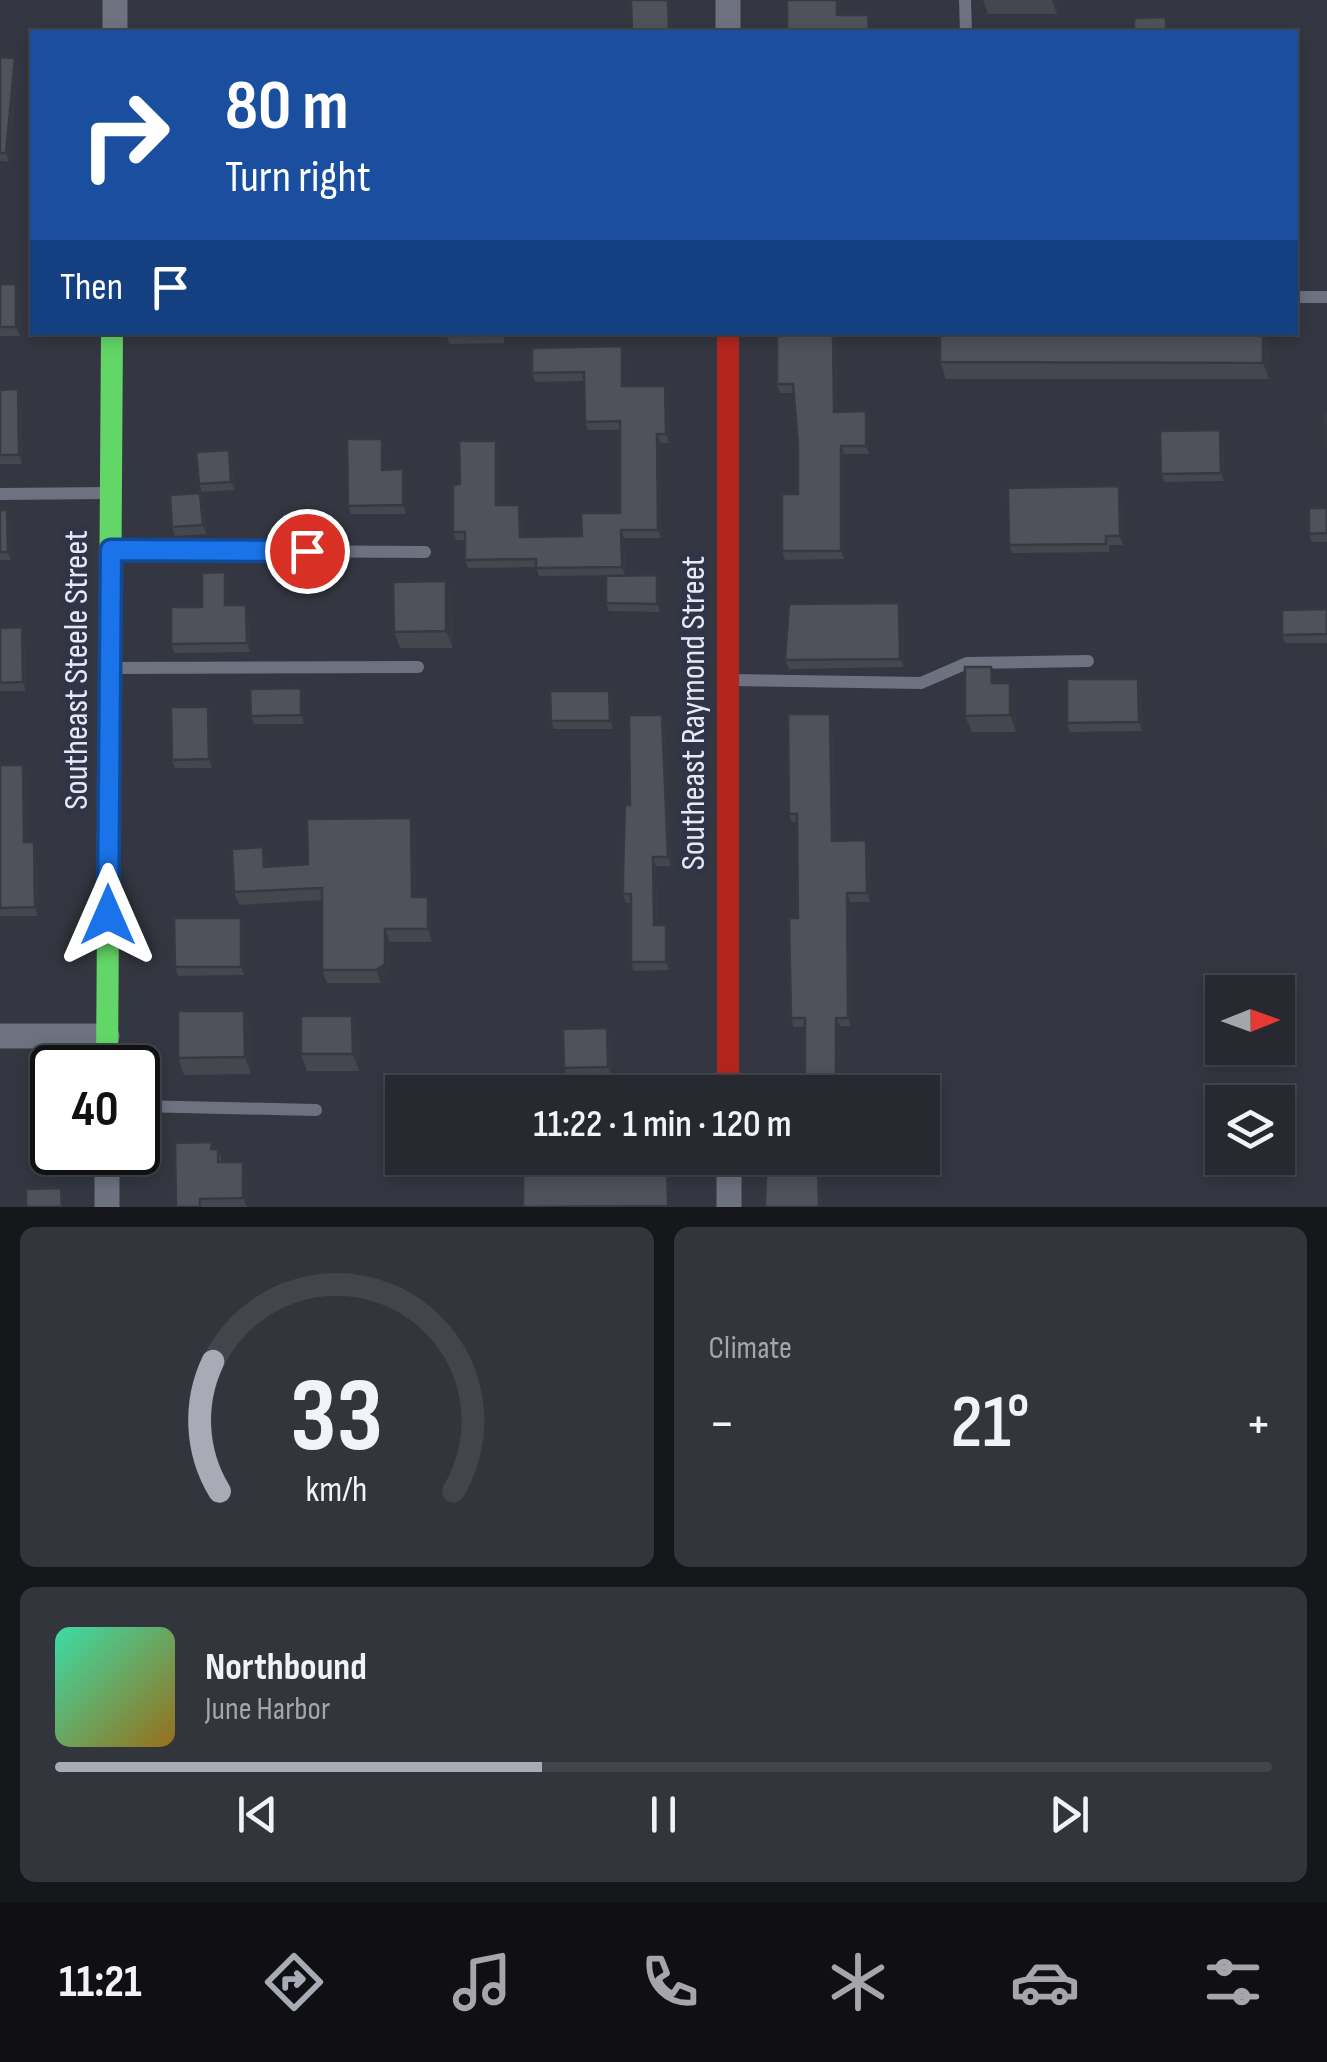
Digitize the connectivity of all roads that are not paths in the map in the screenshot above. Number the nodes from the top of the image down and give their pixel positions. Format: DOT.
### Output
graph roads {
  1 [pos="115,0"];
  2 [pos="728,0"];
  3 [pos="965,0"];
  4 [pos="115,30"];
  5 [pos="728,30"];
  6 [pos="966,30"];
  7 [pos="1327,297"];
  8 [pos="1298,298"];
  9 [pos="112,335"];
  10 [pos="728,335"];
  11 [pos="111,493"];
  12 [pos="0,494"];
  13 [pos="111,550"];
  14 [pos="425,552"];
  15 [pos="1088,661"];
  16 [pos="110,668"];
  17 [pos="418,668"];
  18 [pos="727,680"];
  19 [pos="0,1036"];
  20 [pos="108,1036"];
  21 [pos="108,1045"];
  22 [pos="728,1075"];
  23 [pos="160,1106"];
  24 [pos="316,1110"];
  25 [pos="107,1175"];
  26 [pos="729,1175"];
  27 [pos="107,1207"];
  28 [pos="729,1207"];
  1 -- 4 [label="street"];
  2 -- 5 [label="street"];
  3 -- 6 [label="lane"];
  7 -- 8 [label="lane"];
  9 -- 11 [label="street, Southeast Steele Street"];
  10 -- 18 [label="street, Southeast Raymond Street"];
  11 -- 12 [label="lane"];
  11 -- 13 [label="street, Southeast Steele Street"];
  13 -- 14 [label="lane"];
  13 -- 16 [label="street, Southeast Steele Street"];
  15 -- 18 [label="lane"];
  16 -- 17 [label="lane"];
  16 -- 20 [label="street, Southeast Steele Street"];
  18 -- 22 [label="street, Southeast Raymond Street"];
  19 -- 20 [label="street"];
  20 -- 21 [label="street, Southeast Steele Street"];
  23 -- 24 [label="lane"];
  25 -- 27 [label="street"];
  26 -- 28 [label="street"];
}
